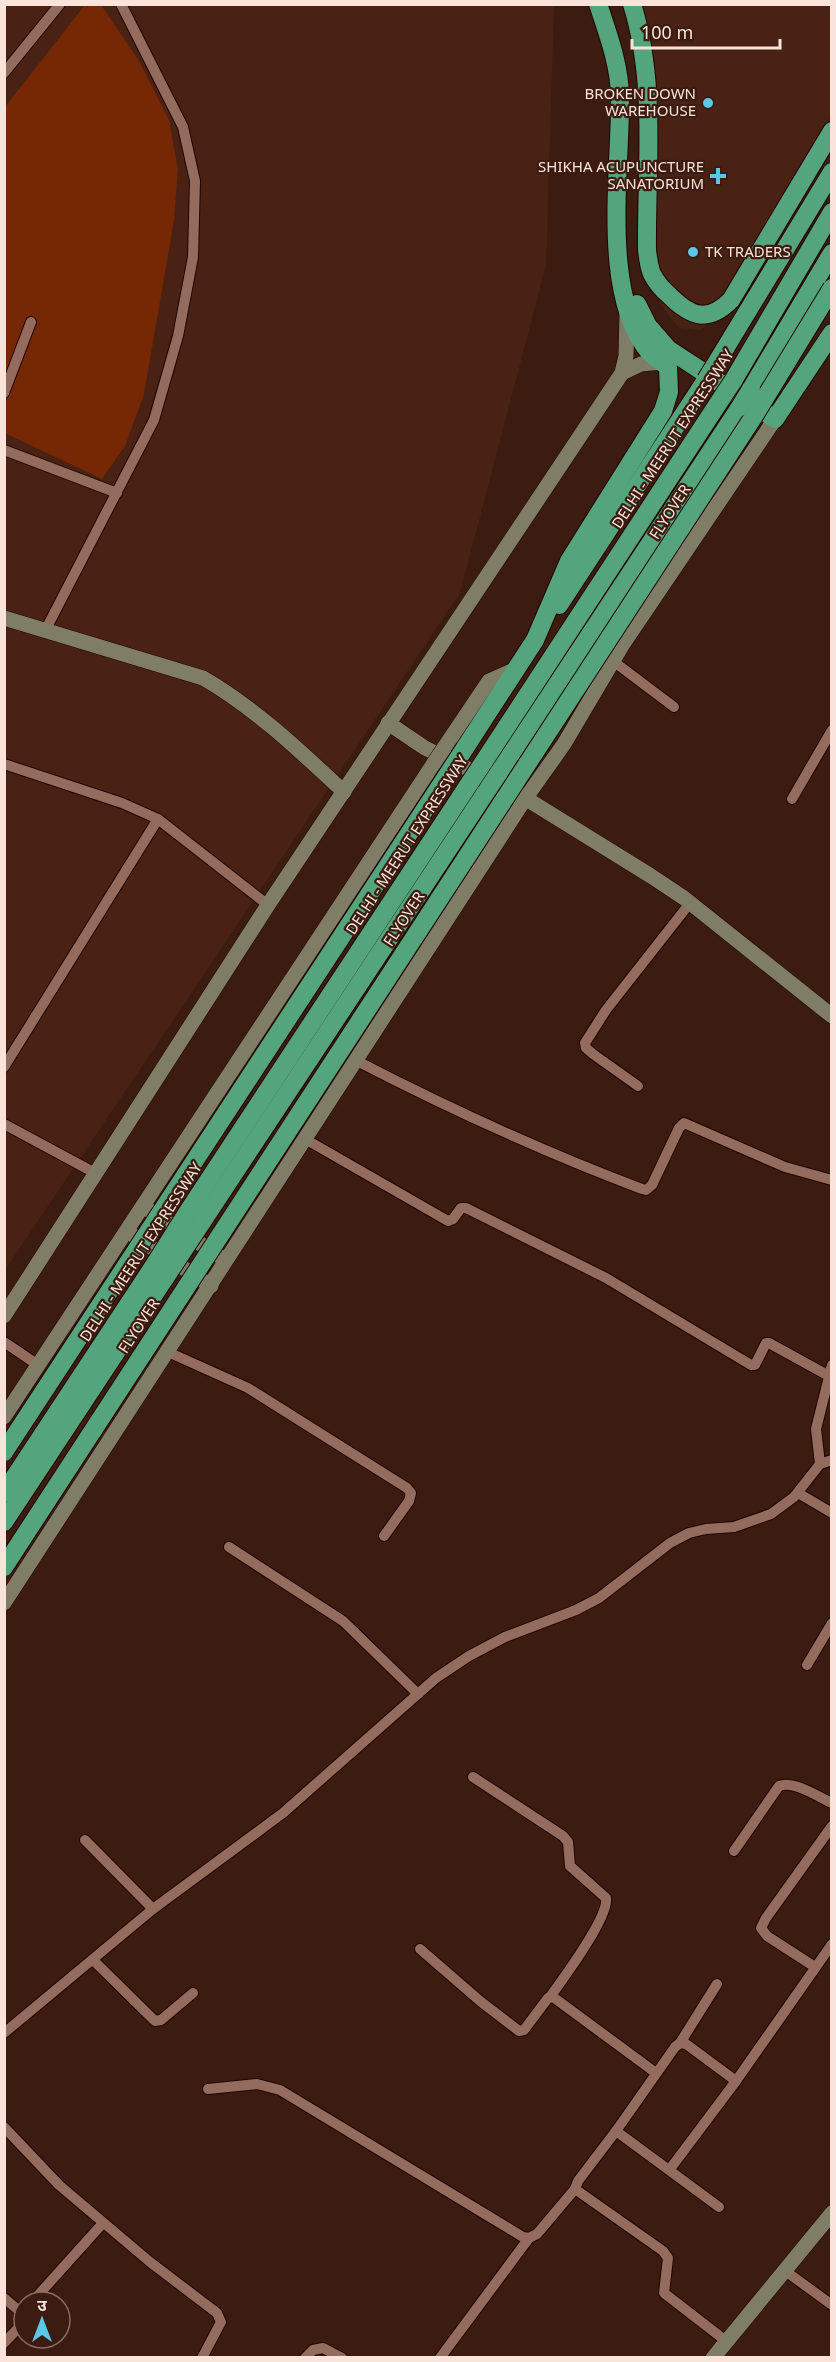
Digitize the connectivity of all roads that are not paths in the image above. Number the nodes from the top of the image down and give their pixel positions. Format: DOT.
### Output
graph roads {
  1 [pos="60,4"];
  2 [pos="121,4"];
  3 [pos="597,4"];
  4 [pos="632,4"];
  5 [pos="4,73"];
  6 [pos="831,131"];
  7 [pos="831,172"];
  8 [pos="616,207"];
  9 [pos="646,210"];
  10 [pos="831,212"];
  11 [pos="831,253"];
  12 [pos="831,288"];
  13 [pos="632,307"];
  14 [pos="31,322"];
  15 [pos="831,333"];
  16 [pos="827,352"];
  17 [pos="665,364"];
  18 [pos="622,373"];
  19 [pos="4,393"];
  20 [pos="775,419"];
  21 [pos="4,450"];
  22 [pos="117,493"];
  23 [pos="4,618"];
  24 [pos="46,629"];
  25 [pos="535,640"];
  26 [pos="613,661"];
  27 [pos="516,669"];
  28 [pos="674,707"];
  29 [pos="388,723"];
  30 [pos="831,730"];
  31 [pos="8,765"];
  32 [pos="4,777"];
  33 [pos="344,792"];
  34 [pos="525,798"];
  35 [pos="792,798"];
  36 [pos="158,819"];
  37 [pos="690,903"];
  38 [pos="268,905"];
  39 [pos="831,1017"];
  40 [pos="357,1061"];
  41 [pos="4,1067"];
  42 [pos="638,1086"];
  43 [pos="4,1124"];
  44 [pos="305,1139"];
  45 [pos="96,1173"];
  46 [pos="831,1180"];
  47 [pos="143,1205"];
  48 [pos="194,1218"];
  49 [pos="126,1231"];
  50 [pos="227,1261"];
  51 [pos="160,1271"];
  52 [pos="211,1286"];
  53 [pos="4,1316"];
  54 [pos="4,1342"];
  55 [pos="168,1352"];
  56 [pos="38,1365"];
  57 [pos="830,1371"];
  58 [pos="4,1417"];
  59 [pos="4,1452"];
  60 [pos="831,1460"];
  61 [pos="820,1464"];
  62 [pos="4,1493"];
  63 [pos="798,1493"];
  64 [pos="831,1513"];
  65 [pos="4,1522"];
  66 [pos="384,1536"];
  67 [pos="229,1547"];
  68 [pos="4,1567"];
  69 [pos="4,1603"];
  70 [pos="831,1623"];
  71 [pos="807,1665"];
  72 [pos="418,1694"];
  73 [pos="473,1777"];
  74 [pos="831,1803"];
  75 [pos="831,1826"];
  76 [pos="85,1840"];
  77 [pos="734,1851"];
  78 [pos="153,1909"];
  79 [pos="420,1949"];
  80 [pos="830,1950"];
  81 [pos="93,1960"];
  82 [pos="814,1967"];
  83 [pos="717,1984"];
  84 [pos="193,1993"];
  85 [pos="550,1997"];
  86 [pos="4,2033"];
  87 [pos="680,2043"];
  88 [pos="656,2073"];
  89 [pos="736,2081"];
  90 [pos="208,2089"];
  91 [pos="4,2127"];
  92 [pos="616,2131"];
  93 [pos="670,2169"];
  94 [pos="575,2190"];
  95 [pos="719,2207"];
  96 [pos="831,2213"];
  97 [pos="104,2223"];
  98 [pos="529,2238"];
  99 [pos="784,2270"];
  100 [pos="43,2290"];
  101 [pos="831,2305"];
  102 [pos="726,2342"];
  103 [pos="202,2358"];
  104 [pos="305,2358"];
  105 [pos="342,2358"];
  106 [pos="440,2358"];
  107 [pos="713,2358"];
  1 -- 5 [label="street"];
  2 -- 22 [label="street"];
  3 -- 8 [label="highway"];
  4 -- 9 [label="highway"];
  6 -- 9 [label="highway"];
  7 -- 25 [label="highway, bridge"];
  8 -- 9 [label="highway"];
  8 -- 13 [label="highway"];
  10 -- 48 [label="highway, DELHI - MEERUT EXPRESSWAY"];
  11 -- 48 [label="highway, DELHI - MEERUT EXPRESSWAY, bridge"];
  12 -- 68 [label="highway, FLYOVER, bridge"];
  13 -- 17 [label="highway"];
  13 -- 18 [label="street"];
  13 -- 20 [label="highway"];
  14 -- 19 [label="street"];
  15 -- 16 [label="highway"];
  16 -- 20 [label="highway"];
  17 -- 18 [label="street"];
  17 -- 25 [label="highway"];
  18 -- 29 [label="street"];
  20 -- 26 [label="street"];
  21 -- 22 [label="street"];
  22 -- 24 [label="street"];
  23 -- 24 [label="street"];
  24 -- 33 [label="street"];
  25 -- 27 [label="highway"];
  26 -- 28 [label="street"];
  26 -- 34 [label="street"];
  27 -- 47 [label="street, bridge"];
  27 -- 59 [label="highway, bridge"];
  29 -- 33 [label="street"];
  29 -- 34 [label="street"];
  30 -- 35 [label="street"];
  31 -- 32 [label="street"];
  31 -- 36 [label="street"];
  33 -- 38 [label="street"];
  34 -- 37 [label="street"];
  34 -- 40 [label="street"];
  36 -- 38 [label="street"];
  36 -- 41 [label="street"];
  37 -- 39 [label="street"];
  37 -- 42 [label="street"];
  38 -- 45 [label="street"];
  40 -- 44 [label="street"];
  40 -- 46 [label="street"];
  43 -- 45 [label="street"];
  44 -- 50 [label="street"];
  44 -- 57 [label="street"];
  45 -- 53 [label="street"];
  47 -- 49 [label="street"];
  47 -- 50 [label="street"];
  48 -- 51 [label="highway, DELHI - MEERUT EXPRESSWAY, bridge"];
  49 -- 52 [label="street"];
  49 -- 56 [label="street"];
  50 -- 52 [label="street"];
  51 -- 62 [label="highway, DELHI - MEERUT EXPRESSWAY"];
  51 -- 65 [label="highway, DELHI - MEERUT EXPRESSWAY"];
  52 -- 55 [label="street"];
  54 -- 56 [label="street"];
  55 -- 66 [label="street"];
  55 -- 69 [label="street"];
  56 -- 58 [label="street"];
  57 -- 61 [label="street"];
  60 -- 61 [label="street"];
  61 -- 63 [label="street"];
  63 -- 64 [label="street"];
  63 -- 72 [label="street"];
  67 -- 72 [label="street"];
  70 -- 71 [label="street"];
  72 -- 78 [label="street"];
  73 -- 85 [label="street"];
  74 -- 77 [label="street"];
  75 -- 82 [label="street"];
  76 -- 78 [label="street"];
  78 -- 81 [label="street"];
  79 -- 85 [label="street"];
  80 -- 82 [label="street"];
  81 -- 84 [label="street"];
  81 -- 86 [label="street"];
  82 -- 89 [label="street"];
  83 -- 87 [label="street"];
  85 -- 88 [label="street"];
  87 -- 88 [label="street"];
  87 -- 89 [label="street"];
  88 -- 92 [label="street"];
  89 -- 93 [label="street"];
  90 -- 98 [label="street"];
  91 -- 97 [label="street"];
  92 -- 93 [label="street"];
  92 -- 94 [label="street"];
  93 -- 95 [label="street"];
  94 -- 98 [label="street"];
  94 -- 102 [label="street"];
  96 -- 99 [label="street"];
  97 -- 100 [label="street"];
  97 -- 103 [label="street"];
  98 -- 106 [label="street"];
  99 -- 101 [label="street"];
  99 -- 102 [label="street"];
  102 -- 107 [label="street"];
  104 -- 105 [label="street"];
}
